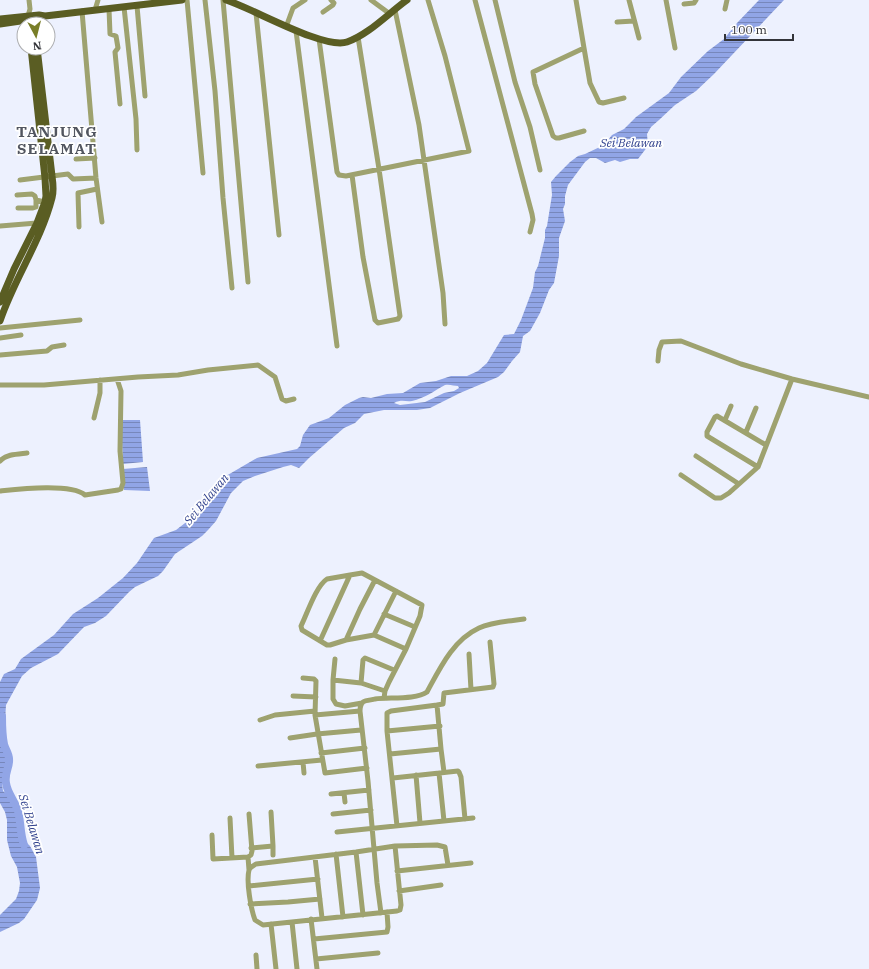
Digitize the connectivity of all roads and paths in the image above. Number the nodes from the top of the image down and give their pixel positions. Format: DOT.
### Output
graph roads {
  1 [pos="29,0"];
  2 [pos="98,0"];
  3 [pos="182,0"];
  4 [pos="187,0"];
  5 [pos="205,0"];
  6 [pos="229,0"];
  7 [pos="305,0"];
  8 [pos="331,0"];
  9 [pos="371,0"];
  10 [pos="407,0"];
  11 [pos="428,0"];
  12 [pos="475,0"];
  13 [pos="495,0"];
  14 [pos="576,0"];
  15 [pos="630,0"];
  16 [pos="666,0"];
  17 [pos="696,0"];
  18 [pos="727,0"];
  19 [pos="159,2"];
  20 [pos="141,4"];
  21 [pos="684,4"];
  22 [pos="124,7"];
  23 [pos="109,9"];
  24 [pos="725,9"];
  25 [pos="95,10"];
  26 [pos="82,11"];
  27 [pos="323,12"];
  28 [pos="392,12"];
  29 [pos="256,13"];
  30 [pos="30,16"];
  31 [pos="45,16"];
  32 [pos="16,18"];
  33 [pos="0,19"];
  34 [pos="16,21"];
  35 [pos="634,21"];
  36 [pos="616,22"];
  37 [pos="0,24"];
  38 [pos="286,27"];
  39 [pos="296,31"];
  40 [pos="358,37"];
  41 [pos="639,38"];
  42 [pos="319,39"];
  43 [pos="584,48"];
  44 [pos="675,48"];
  45 [pos="32,56"];
  46 [pos="38,56"];
  47 [pos="145,96"];
  48 [pos="624,98"];
  49 [pos="120,104"];
  50 [pos="584,131"];
  51 [pos="137,150"];
  52 [pos="94,158"];
  53 [pos="76,159"];
  54 [pos="424,160"];
  55 [pos="379,169"];
  56 [pos="540,170"];
  57 [pos="203,173"];
  58 [pos="352,175"];
  59 [pos="49,177"];
  60 [pos="96,178"];
  61 [pos="20,180"];
  62 [pos="97,189"];
  63 [pos="17,195"];
  64 [pos="36,200"];
  65 [pos="45,202"];
  66 [pos="18,208"];
  67 [pos="102,222"];
  68 [pos="37,223"];
  69 [pos="0,226"];
  70 [pos="79,227"];
  71 [pos="530,232"];
  72 [pos="279,235"];
  73 [pos="248,282"];
  74 [pos="232,288"];
  75 [pos="0,302"];
  76 [pos="1,312"];
  77 [pos="80,320"];
  78 [pos="0,321"];
  79 [pos="445,324"];
  80 [pos="0,328"];
  81 [pos="21,335"];
  82 [pos="0,338"];
  83 [pos="64,345"];
  84 [pos="338,346"];
  85 [pos="0,355"];
  86 [pos="658,361"];
  87 [pos="792,378"];
  88 [pos="117,379"];
  89 [pos="100,380"];
  90 [pos="0,385"];
  91 [pos="869,397"];
  92 [pos="294,399"];
  93 [pos="731,406"];
  94 [pos="756,408"];
  95 [pos="94,418"];
  96 [pos="725,420"];
  97 [pos="746,432"];
  98 [pos="766,445"];
  99 [pos="27,453"];
  100 [pos="696,456"];
  101 [pos="0,461"];
  102 [pos="758,467"];
  103 [pos="681,475"];
  104 [pos="739,484"];
  105 [pos="0,491"];
  106 [pos="350,575"];
  107 [pos="375,580"];
  108 [pos="396,591"];
  109 [pos="384,614"];
  110 [pos="524,619"];
  111 [pos="415,627"];
  112 [pos="374,635"];
  113 [pos="346,640"];
  114 [pos="320,641"];
  115 [pos="490,642"];
  116 [pos="406,649"];
  117 [pos="469,654"];
  118 [pos="336,659"];
  119 [pos="394,670"];
  120 [pos="303,678"];
  121 [pos="333,680"];
  122 [pos="361,683"];
  123 [pos="471,690"];
  124 [pos="385,691"];
  125 [pos="293,696"];
  126 [pos="316,696"];
  127 [pos="384,698"];
  128 [pos="362,703"];
  129 [pos="437,705"];
  130 [pos="360,710"];
  131 [pos="315,713"];
  132 [pos="260,720"];
  133 [pos="440,726"];
  134 [pos="362,730"];
  135 [pos="387,731"];
  136 [pos="318,734"];
  137 [pos="290,738"];
  138 [pos="365,748"];
  139 [pos="441,749"];
  140 [pos="322,753"];
  141 [pos="390,754"];
  142 [pos="322,760"];
  143 [pos="303,762"];
  144 [pos="258,766"];
  145 [pos="367,768"];
  146 [pos="441,772"];
  147 [pos="304,773"];
  148 [pos="416,775"];
  149 [pos="392,778"];
  150 [pos="369,790"];
  151 [pos="344,793"];
  152 [pos="331,794"];
  153 [pos="345,802"];
  154 [pos="371,810"];
  155 [pos="271,812"];
  156 [pos="249,814"];
  157 [pos="333,814"];
  158 [pos="230,818"];
  159 [pos="465,818"];
  160 [pos="473,818"];
  161 [pos="444,821"];
  162 [pos="420,823"];
  163 [pos="397,826"];
  164 [pos="373,828"];
  165 [pos="338,832"];
  166 [pos="212,836"];
  167 [pos="273,846"];
  168 [pos="395,846"];
  169 [pos="251,848"];
  170 [pos="374,849"];
  171 [pos="356,852"];
  172 [pos="336,854"];
  173 [pos="273,856"];
  174 [pos="248,857"];
  175 [pos="315,857"];
  176 [pos="232,858"];
  177 [pos="471,863"];
  178 [pos="448,865"];
  179 [pos="249,870"];
  180 [pos="397,871"];
  181 [pos="318,879"];
  182 [pos="441,885"];
  183 [pos="249,886"];
  184 [pos="399,890"];
  185 [pos="320,898"];
  186 [pos="250,904"];
  187 [pos="384,912"];
  188 [pos="363,915"];
  189 [pos="343,917"];
  190 [pos="322,918"];
  191 [pos="311,919"];
  192 [pos="292,922"];
  193 [pos="271,924"];
  194 [pos="314,939"];
  195 [pos="378,953"];
  196 [pos="256,955"];
  197 [pos="316,959"];
  198 [pos="257,969"];
  199 [pos="276,969"];
  200 [pos="297,969"];
  201 [pos="317,969"];
  1 -- 30 [label="street"];
  2 -- 25 [label="street"];
  3 -- 19 [label="main road"];
  4 -- 57 [label="street"];
  5 -- 74 [label="street"];
  6 -- 29 [label="main road"];
  6 -- 73 [label="street"];
  7 -- 38 [label="street"];
  8 -- 27 [label="street"];
  9 -- 28 [label="street"];
  10 -- 28 [label="main road"];
  11 -- 54 [label="street"];
  12 -- 71 [label="street"];
  13 -- 56 [label="street"];
  14 -- 43 [label="street"];
  15 -- 35 [label="street"];
  16 -- 44 [label="street"];
  17 -- 21 [label="street"];
  18 -- 24 [label="street"];
  19 -- 20 [label="main road"];
  20 -- 22 [label="main road"];
  20 -- 47 [label="street"];
  22 -- 23 [label="main road"];
  22 -- 51 [label="street"];
  23 -- 25 [label="main road"];
  23 -- 49 [label="street"];
  25 -- 26 [label="main road"];
  26 -- 31 [label="main road"];
  26 -- 52 [label="street"];
  28 -- 40 [label="main road"];
  28 -- 54 [label="street"];
  29 -- 38 [label="main road"];
  29 -- 72 [label="street"];
  32 -- 33 [label="main road"];
  34 -- 37 [label="main road"];
  35 -- 36 [label="street"];
  35 -- 41 [label="street"];
  38 -- 39 [label="main road"];
  39 -- 42 [label="main road"];
  39 -- 84 [label="street"];
  40 -- 42 [label="main road"];
  40 -- 55 [label="street"];
  42 -- 58 [label="street"];
  43 -- 48 [label="street"];
  43 -- 50 [label="street"];
  45 -- 59 [label="main road"];
  46 -- 59 [label="main road"];
  52 -- 53 [label="street"];
  52 -- 60 [label="street"];
  54 -- 55 [label="street"];
  54 -- 79 [label="street"];
  55 -- 58 [label="street"];
  55 -- 58 [label="street"];
  59 -- 60 [label="street"];
  59 -- 61 [label="street"];
  59 -- 65 [label="main road"];
  59 -- 76 [label="main road"];
  60 -- 62 [label="street"];
  62 -- 67 [label="street"];
  62 -- 70 [label="street"];
  63 -- 64 [label="street"];
  64 -- 65 [label="street"];
  64 -- 66 [label="street"];
  65 -- 68 [label="main road"];
  68 -- 69 [label="street"];
  68 -- 75 [label="main road"];
  76 -- 78 [label="main road"];
  77 -- 80 [label="street"];
  81 -- 82 [label="street"];
  83 -- 85 [label="street"];
  86 -- 87 [label="street"];
  87 -- 91 [label="street"];
  87 -- 98 [label="street"];
  88 -- 89 [label="street"];
  88 -- 92 [label="street"];
  88 -- 105 [label="street"];
  89 -- 90 [label="street"];
  89 -- 95 [label="street"];
  93 -- 96 [label="street"];
  94 -- 97 [label="street"];
  96 -- 97 [label="street"];
  96 -- 102 [label="street"];
  97 -- 98 [label="street"];
  98 -- 102 [label="street"];
  99 -- 101 [label="street"];
  100 -- 104 [label="street"];
  102 -- 104 [label="street"];
  103 -- 104 [label="street"];
  106 -- 107 [label="street"];
  106 -- 114 [label="street"];
  106 -- 114 [label="street"];
  107 -- 108 [label="street"];
  107 -- 113 [label="street"];
  108 -- 109 [label="street"];
  108 -- 111 [label="street"];
  109 -- 111 [label="street"];
  109 -- 112 [label="street"];
  110 -- 127 [label="street"];
  111 -- 116 [label="street"];
  112 -- 113 [label="street"];
  112 -- 116 [label="street"];
  113 -- 114 [label="street"];
  115 -- 123 [label="street"];
  116 -- 119 [label="street"];
  117 -- 123 [label="street"];
  118 -- 121 [label="street"];
  119 -- 122 [label="street"];
  119 -- 124 [label="street"];
  120 -- 126 [label="street"];
  121 -- 122 [label="street"];
  121 -- 128 [label="street"];
  122 -- 124 [label="street"];
  123 -- 129 [label="street"];
  124 -- 127 [label="street"];
  125 -- 126 [label="street"];
  126 -- 131 [label="street"];
  127 -- 128 [label="street"];
  128 -- 130 [label="street"];
  129 -- 133 [label="street"];
  129 -- 135 [label="street"];
  130 -- 131 [label="street"];
  130 -- 134 [label="street"];
  131 -- 132 [label="street"];
  131 -- 136 [label="street"];
  133 -- 135 [label="street"];
  133 -- 139 [label="street"];
  134 -- 136 [label="street"];
  134 -- 138 [label="street"];
  135 -- 141 [label="street"];
  136 -- 137 [label="street"];
  136 -- 140 [label="street"];
  138 -- 140 [label="street"];
  138 -- 145 [label="street"];
  139 -- 141 [label="street"];
  139 -- 146 [label="street"];
  140 -- 142 [label="street"];
  141 -- 149 [label="street"];
  142 -- 143 [label="street"];
  142 -- 145 [label="street"];
  143 -- 144 [label="street"];
  143 -- 147 [label="street"];
  145 -- 150 [label="street"];
  146 -- 148 [label="street"];
  146 -- 159 [label="street"];
  146 -- 161 [label="street"];
  148 -- 149 [label="street"];
  148 -- 162 [label="street"];
  149 -- 163 [label="street"];
  150 -- 151 [label="street"];
  150 -- 154 [label="street"];
  151 -- 152 [label="street"];
  151 -- 153 [label="street"];
  154 -- 157 [label="street"];
  154 -- 164 [label="street"];
  155 -- 167 [label="street"];
  156 -- 169 [label="street"];
  158 -- 176 [label="street"];
  159 -- 160 [label="street"];
  159 -- 161 [label="street"];
  161 -- 162 [label="street"];
  162 -- 163 [label="street"];
  163 -- 164 [label="street"];
  164 -- 165 [label="street"];
  164 -- 170 [label="street"];
  166 -- 176 [label="street"];
  167 -- 169 [label="street"];
  167 -- 173 [label="street"];
  168 -- 170 [label="street"];
  168 -- 178 [label="street"];
  168 -- 180 [label="street"];
  169 -- 174 [label="street"];
  170 -- 171 [label="street"];
  170 -- 187 [label="street"];
  171 -- 172 [label="street"];
  171 -- 188 [label="street"];
  172 -- 175 [label="street"];
  172 -- 189 [label="street"];
  174 -- 176 [label="street"];
  174 -- 179 [label="street"];
  175 -- 179 [label="street"];
  175 -- 181 [label="street"];
  177 -- 178 [label="street"];
  178 -- 180 [label="street"];
  179 -- 183 [label="street"];
  180 -- 184 [label="street"];
  181 -- 183 [label="street"];
  181 -- 185 [label="street"];
  182 -- 184 [label="street"];
  183 -- 186 [label="street"];
  184 -- 187 [label="street"];
  185 -- 186 [label="street"];
  185 -- 190 [label="street"];
  186 -- 193 [label="street"];
  187 -- 188 [label="street"];
  187 -- 194 [label="street"];
  188 -- 189 [label="street"];
  189 -- 190 [label="street"];
  190 -- 191 [label="street"];
  191 -- 192 [label="street"];
  191 -- 194 [label="street"];
  192 -- 193 [label="street"];
  192 -- 200 [label="street"];
  193 -- 199 [label="street"];
  194 -- 197 [label="street"];
  195 -- 197 [label="street"];
  196 -- 198 [label="street"];
  197 -- 201 [label="street"];
}
